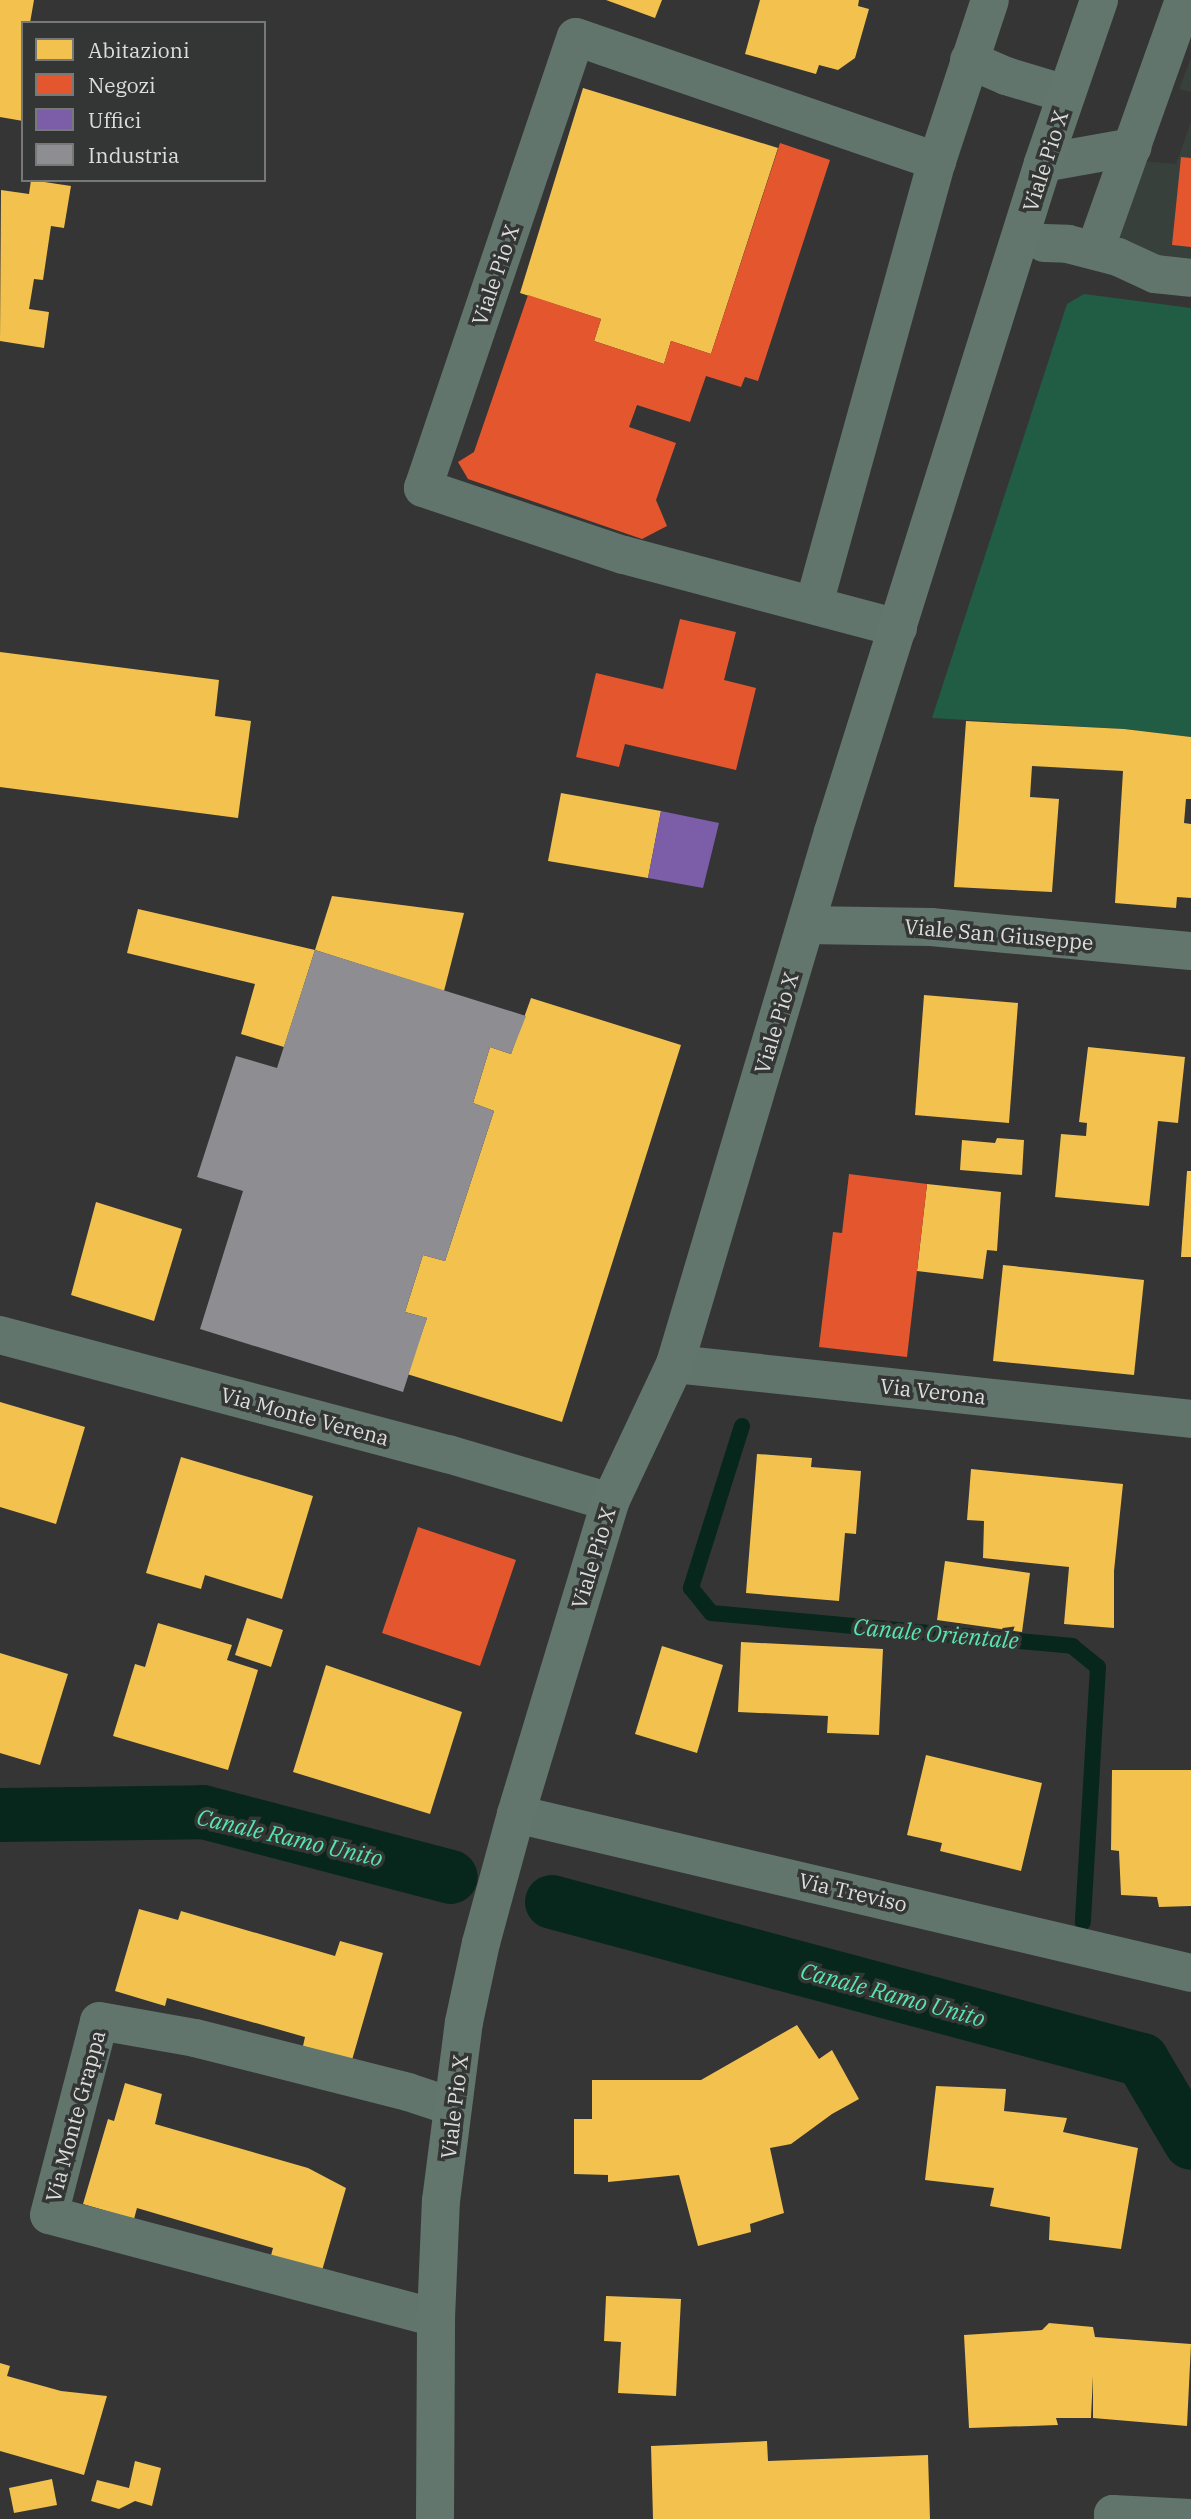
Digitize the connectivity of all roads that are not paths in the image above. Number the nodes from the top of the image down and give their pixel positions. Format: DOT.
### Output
graph roads {
  1 [pos="990,0"];
  2 [pos="1099,0"];
  3 [pos="1184,0"];
  4 [pos="969,60"];
  5 [pos="1066,94"];
  6 [pos="1133,148"];
  7 [pos="937,161"];
  8 [pos="1043,163"];
  9 [pos="1032,238"];
  10 [pos="1095,250"];
  11 [pos="1173,276"];
  12 [pos="814,604"];
  13 [pos="898,628"];
  14 [pos="806,925"];
  15 [pos="1191,951"];
  16 [pos="0,1335"];
  17 [pos="675,1364"];
  18 [pos="1191,1419"];
  19 [pos="610,1502"];
  20 [pos="516,1814"];
  21 [pos="1191,1973"];
  22 [pos="453,2108"];
  23 [pos="436,2318"];
  24 [pos="1191,2518"];
  25 [pos="435,2519"];
  26 [pos="1113,2519"];
  1 -- 4 [label="street"];
  2 -- 5 [label="main road, Viale Pio X"];
  3 -- 6 [label="street"];
  4 -- 5 [label="street, Viale Pio X"];
  4 -- 7 [label="street"];
  5 -- 8 [label="main road, Viale Pio X"];
  6 -- 8 [label="street"];
  6 -- 10 [label="street"];
  7 -- 12 [label="street"];
  7 -- 12 [label="street, Viale Pio X"];
  8 -- 9 [label="main road, Viale Pio X"];
  9 -- 10 [label="street"];
  9 -- 11 [label="street"];
  9 -- 13 [label="main road, Viale Pio X"];
  10 -- 11 [label="street"];
  12 -- 13 [label="street, Viale Pio X"];
  13 -- 14 [label="main road, Viale Pio X"];
  14 -- 15 [label="main road, Viale San Giuseppe"];
  14 -- 17 [label="main road, Viale Pio X"];
  16 -- 19 [label="street, Via Monte Verena"];
  17 -- 18 [label="street, Via Verona"];
  17 -- 19 [label="main road, Viale Pio X"];
  19 -- 20 [label="main road, Viale Pio X"];
  20 -- 21 [label="street, Via Treviso"];
  20 -- 22 [label="main road, Viale Pio X"];
  22 -- 23 [label="main road, Viale Pio X"];
  22 -- 23 [label="street, Via Monte Grappa"];
  23 -- 25 [label="main road, Viale Pio X"];
  24 -- 26 [label="street"];
}
